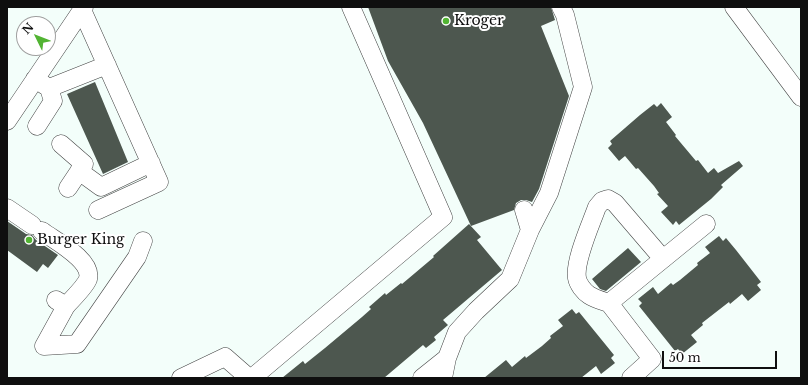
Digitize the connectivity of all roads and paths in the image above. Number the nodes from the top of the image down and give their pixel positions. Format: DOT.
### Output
graph roads {
  1 [pos="351,7"];
  2 [pos="561,7"];
  3 [pos="734,7"];
  4 [pos="83,9"];
  5 [pos="107,65"];
  6 [pos="42,84"];
  7 [pos="801,97"];
  8 [pos="7,121"];
  9 [pos="37,126"];
  10 [pos="61,144"];
  11 [pos="151,163"];
  12 [pos="79,171"];
  13 [pos="68,188"];
  14 [pos="7,208"];
  15 [pos="98,210"];
  16 [pos="524,210"];
  17 [pos="706,224"];
  18 [pos="530,230"];
  19 [pos="143,241"];
  20 [pos="663,259"];
  21 [pos="609,303"];
  22 [pos="447,358"];
  23 [pos="181,378"];
  24 [pos="250,378"];
  25 [pos="422,378"];
  26 [pos="443,378"];
  27 [pos="631,378"];
  1 -- 24 [label="street"];
  2 -- 18 [label="street"];
  3 -- 7 [label="street"];
  4 -- 5 [label="street"];
  4 -- 6 [label="street"];
  5 -- 6 [label="street"];
  5 -- 11 [label="street"];
  6 -- 8 [label="street"];
  6 -- 9 [label="street"];
  10 -- 12 [label="street"];
  11 -- 12 [label="street"];
  11 -- 15 [label="street"];
  12 -- 13 [label="street"];
  14 -- 19 [label="street"];
  16 -- 18 [label="street"];
  17 -- 20 [label="street"];
  18 -- 22 [label="street"];
  20 -- 21 [label="street"];
  20 -- 21 [label="street"];
  21 -- 27 [label="street"];
  22 -- 25 [label="street"];
  22 -- 26 [label="street"];
  23 -- 24 [label="street"];
}
